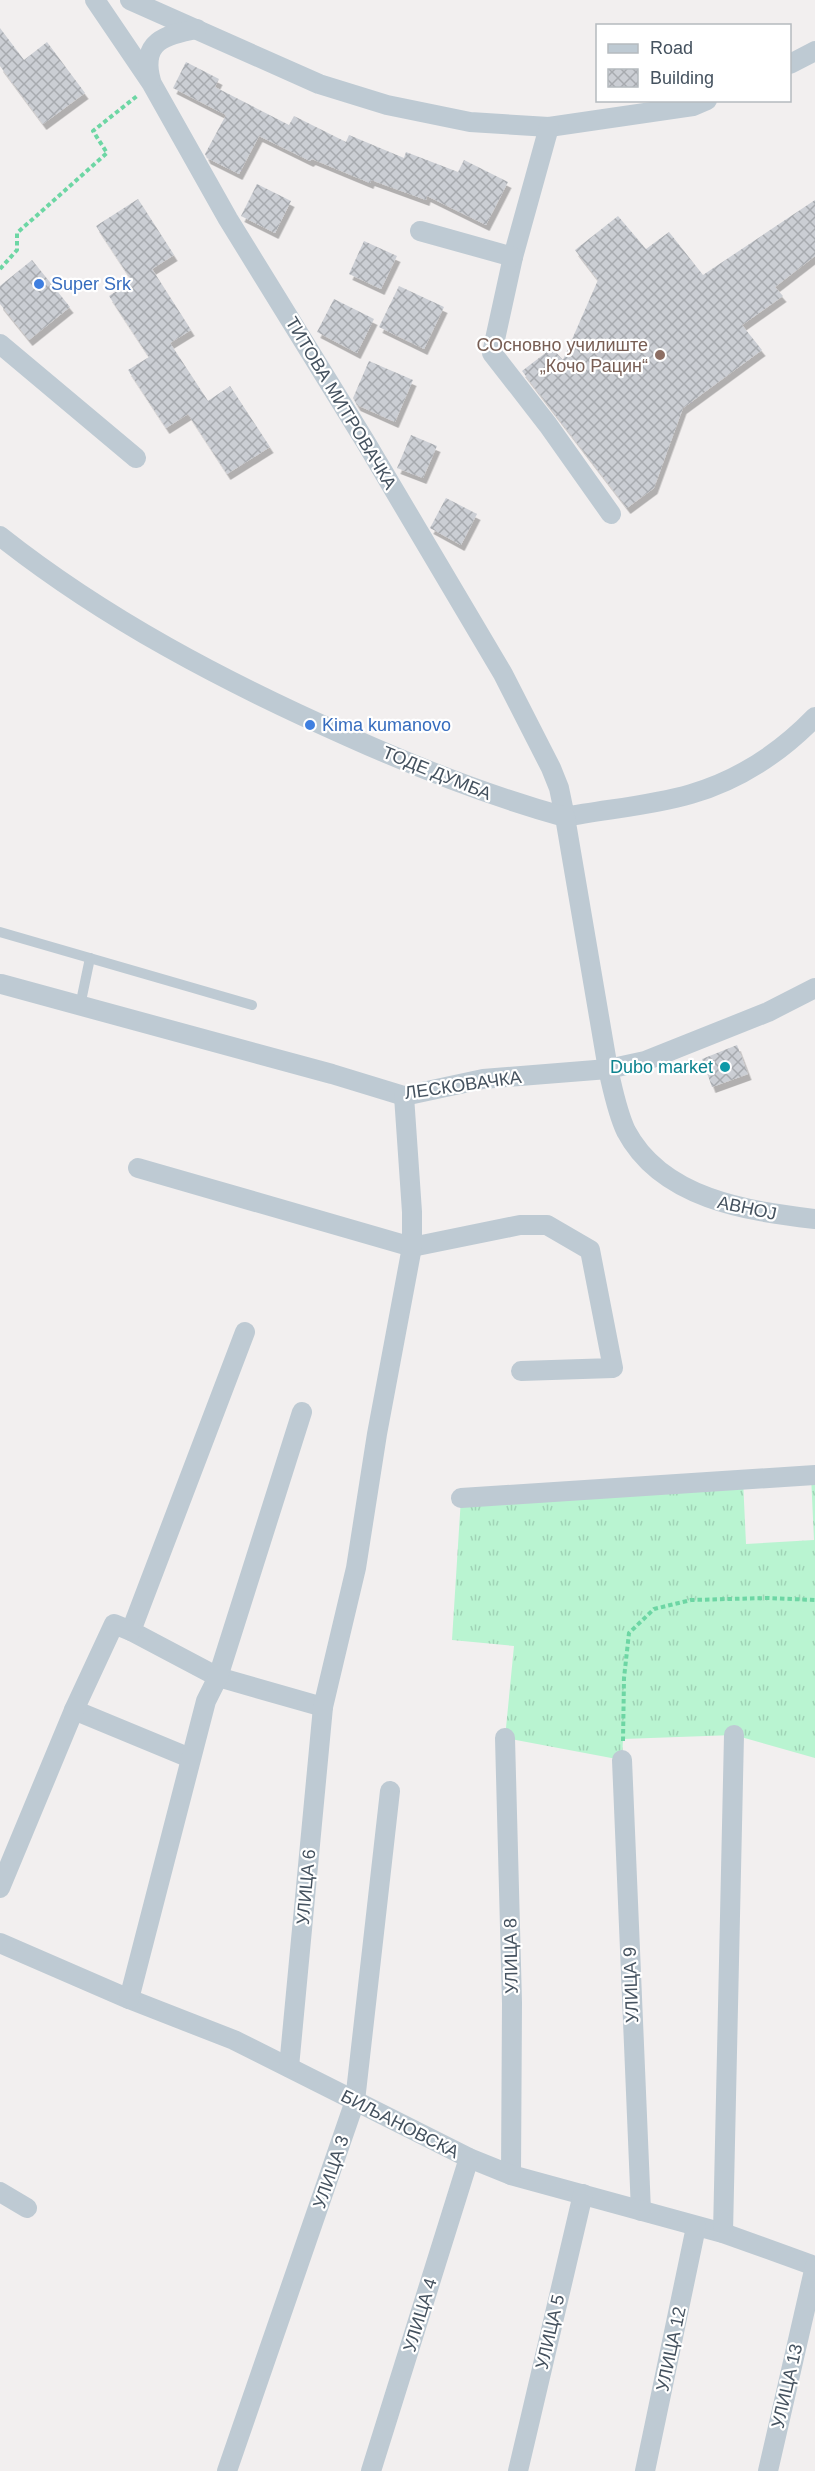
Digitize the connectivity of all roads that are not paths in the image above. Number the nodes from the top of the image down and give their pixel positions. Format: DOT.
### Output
graph roads {
  1 [pos="95,0"];
  2 [pos="130,0"];
  3 [pos="197,28"];
  4 [pos="815,51"];
  5 [pos="791,63"];
  6 [pos="152,84"];
  7 [pos="702,102"];
  8 [pos="549,127"];
  9 [pos="420,231"];
  10 [pos="513,257"];
  11 [pos="0,344"];
  12 [pos="136,458"];
  13 [pos="611,514"];
  14 [pos="0,536"];
  15 [pos="815,717"];
  16 [pos="565,817"];
  17 [pos="0,932"];
  18 [pos="90,958"];
  19 [pos="1,984"];
  20 [pos="815,988"];
  21 [pos="252,1005"];
  22 [pos="80,1006"];
  23 [pos="608,1069"];
  24 [pos="404,1096"];
  25 [pos="138,1167"];
  26 [pos="815,1219"];
  27 [pos="412,1247"];
  28 [pos="245,1332"];
  29 [pos="521,1371"];
  30 [pos="302,1412"];
  31 [pos="815,1474"];
  32 [pos="461,1498"];
  33 [pos="131,1631"];
  34 [pos="218,1677"];
  35 [pos="323,1707"];
  36 [pos="74,1710"];
  37 [pos="734,1736"];
  38 [pos="505,1738"];
  39 [pos="190,1758"];
  40 [pos="622,1760"];
  41 [pos="390,1791"];
  42 [pos="0,1888"];
  43 [pos="0,1943"];
  44 [pos="129,1999"];
  45 [pos="289,2067"];
  46 [pos="355,2101"];
  47 [pos="469,2158"];
  48 [pos="511,2175"];
  49 [pos="0,2192"];
  50 [pos="583,2194"];
  51 [pos="27,2208"];
  52 [pos="640,2211"];
  53 [pos="696,2227"];
  54 [pos="723,2233"];
  55 [pos="815,2266"];
  56 [pos="227,2471"];
  57 [pos="371,2471"];
  58 [pos="518,2471"];
  59 [pos="645,2471"];
  60 [pos="768,2471"];
  1 -- 6 [label="street, ТИТОВА МИТРОВАЧКА"];
  2 -- 3 [label="street"];
  3 -- 6 [label="street"];
  3 -- 8 [label="street"];
  4 -- 5 [label="street"];
  6 -- 16 [label="street, ТИТОВА МИТРОВАЧКА"];
  7 -- 8 [label="street"];
  8 -- 10 [label="street"];
  9 -- 10 [label="street"];
  10 -- 13 [label="street"];
  11 -- 12 [label="street"];
  14 -- 16 [label="street, ТОДЕ ДУМБА"];
  15 -- 16 [label="street"];
  16 -- 23 [label="street"];
  17 -- 18 [label="lane"];
  18 -- 21 [label="lane"];
  18 -- 22 [label="lane"];
  19 -- 22 [label="street, ЛЕСКОВАЧКА"];
  20 -- 23 [label="street, ЛЕСКОВАЧКА"];
  22 -- 24 [label="street, ЛЕСКОВАЧКА"];
  23 -- 24 [label="street, ЛЕСКОВАЧКА"];
  23 -- 26 [label="street, АВНОЈ"];
  24 -- 27 [label="street, УЛИЦА 6"];
  25 -- 27 [label="street"];
  27 -- 29 [label="street"];
  27 -- 35 [label="street, УЛИЦА 6"];
  28 -- 33 [label="street"];
  30 -- 34 [label="street"];
  31 -- 32 [label="street"];
  33 -- 34 [label="street"];
  33 -- 36 [label="street"];
  34 -- 35 [label="street"];
  34 -- 39 [label="street"];
  35 -- 45 [label="street, УЛИЦА 6"];
  36 -- 39 [label="street"];
  36 -- 42 [label="street"];
  37 -- 54 [label="street"];
  38 -- 48 [label="street, УЛИЦА 8"];
  39 -- 44 [label="street"];
  40 -- 52 [label="street, УЛИЦА 9"];
  41 -- 46 [label="street, УЛИЦА 3"];
  43 -- 44 [label="street, БИЉАНОВСКА"];
  44 -- 45 [label="street, БИЉАНОВСКА"];
  45 -- 46 [label="street, БИЉАНОВСКА"];
  46 -- 47 [label="street, БИЉАНОВСКА"];
  46 -- 56 [label="street, УЛИЦА 3"];
  47 -- 48 [label="street, БИЉАНОВСКА"];
  47 -- 57 [label="street, УЛИЦА 4"];
  48 -- 50 [label="street, БИЉАНОВСКА"];
  49 -- 51 [label="street"];
  50 -- 52 [label="street, БИЉАНОВСКА"];
  50 -- 58 [label="street, УЛИЦА 5"];
  52 -- 53 [label="street, БИЉАНОВСКА"];
  53 -- 54 [label="street, БИЉАНОВСКА"];
  53 -- 59 [label="street, УЛИЦА 12"];
  54 -- 55 [label="street, БИЉАНОВСКА"];
  55 -- 60 [label="street, УЛИЦА 13"];
}
